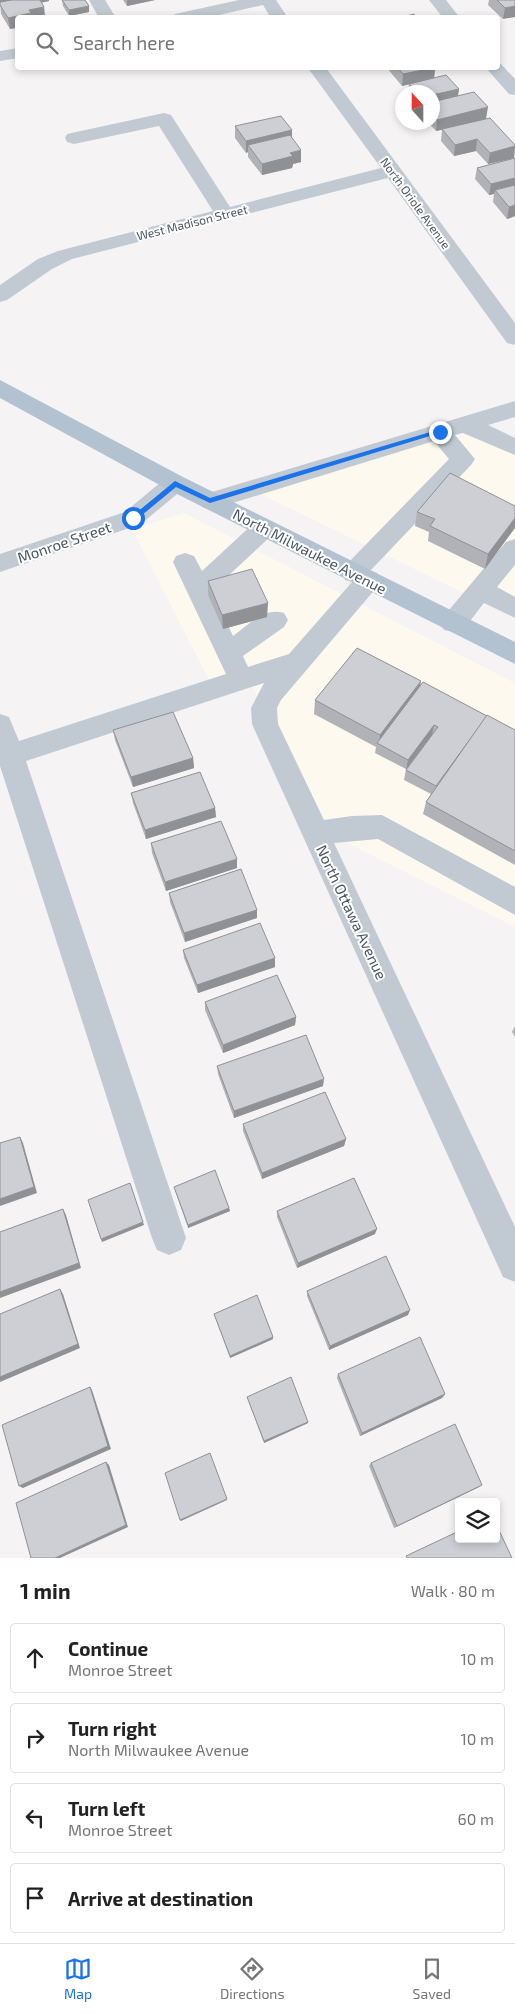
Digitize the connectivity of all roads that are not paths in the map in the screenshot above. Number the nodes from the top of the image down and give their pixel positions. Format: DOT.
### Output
graph roads {
  1 [pos="97,0"];
  2 [pos="262,0"];
  3 [pos="268,0"];
  4 [pos="437,0"];
  5 [pos="106,15"];
  6 [pos="194,15"];
  7 [pos="278,15"];
  8 [pos="450,15"];
  9 [pos="15,53"];
  10 [pos="0,56"];
  11 [pos="318,70"];
  12 [pos="497,70"];
  13 [pos="515,90"];
  14 [pos="74,138"];
  15 [pos="393,171"];
  16 [pos="225,214"];
  17 [pos="0,295"];
  18 [pos="515,338"];
  19 [pos="0,388"];
  20 [pos="515,409"];
  21 [pos="465,424"];
  22 [pos="440,432"];
  23 [pos="515,447"];
  24 [pos="175,483"];
  25 [pos="210,501"];
  26 [pos="264,528"];
  27 [pos="515,548"];
  28 [pos="185,562"];
  29 [pos="0,563"];
  30 [pos="361,577"];
  31 [pos="198,589"];
  32 [pos="480,590"];
  33 [pos="515,608"];
  34 [pos="275,620"];
  35 [pos="453,623"];
  36 [pos="228,653"];
  37 [pos="515,654"];
  38 [pos="298,661"];
  39 [pos="241,679"];
  40 [pos="0,725"];
  41 [pos="10,755"];
  42 [pos="315,834"];
  43 [pos="515,902"];
  44 [pos="169,1238"];
  45 [pos="515,1265"];
  1 -- 5 [label="street"];
  2 -- 6 [label="street"];
  3 -- 7 [label="street"];
  4 -- 8 [label="street"];
  9 -- 10 [label="street"];
  11 -- 15 [label="street, North Oriole Avenue"];
  12 -- 13 [label="street"];
  14 -- 16 [label="street"];
  15 -- 16 [label="street, West Madison Street"];
  15 -- 18 [label="street, North Oriole Avenue"];
  16 -- 17 [label="street, West Madison Street"];
  19 -- 24 [label="main road, North Milwaukee Avenue"];
  20 -- 21 [label="street"];
  21 -- 22 [label="street"];
  21 -- 23 [label="street"];
  22 -- 25 [label="street"];
  22 -- 30 [label="street, North Ottawa Avenue"];
  24 -- 25 [label="main road, North Milwaukee Avenue"];
  24 -- 29 [label="street, Monroe Street"];
  25 -- 26 [label="main road, North Milwaukee Avenue"];
  26 -- 30 [label="main road, North Milwaukee Avenue"];
  26 -- 31 [label="street"];
  27 -- 32 [label="street"];
  28 -- 31 [label="street"];
  30 -- 35 [label="main road, North Milwaukee Avenue"];
  30 -- 38 [label="street, North Ottawa Avenue"];
  31 -- 36 [label="street"];
  32 -- 33 [label="street"];
  32 -- 35 [label="street"];
  34 -- 36 [label="street"];
  35 -- 37 [label="main road, North Milwaukee Avenue"];
  36 -- 39 [label="street"];
  38 -- 39 [label="street"];
  38 -- 42 [label="street, North Ottawa Avenue"];
  39 -- 41 [label="street"];
  40 -- 41 [label="street"];
  41 -- 44 [label="street"];
  42 -- 43 [label="street"];
  42 -- 45 [label="street, North Ottawa Avenue"];
}
